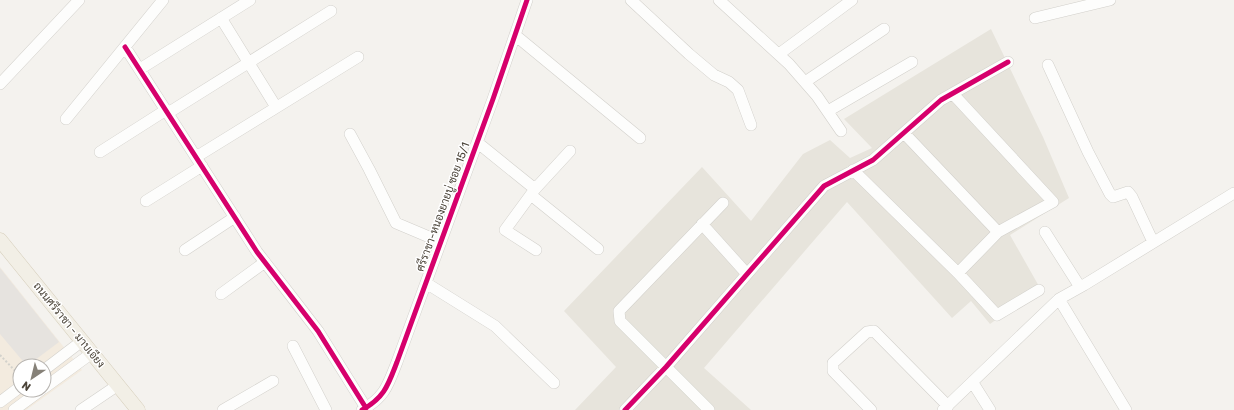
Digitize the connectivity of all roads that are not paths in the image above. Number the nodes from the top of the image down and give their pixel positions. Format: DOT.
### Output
graph roads {
  1 [pos="79,0"];
  2 [pos="163,0"];
  3 [pos="250,0"];
  4 [pos="527,0"];
  5 [pos="631,0"];
  6 [pos="719,0"];
  7 [pos="852,0"];
  8 [pos="1110,0"];
  9 [pos="331,11"];
  10 [pos="221,18"];
  11 [pos="1035,18"];
  12 [pos="884,29"];
  13 [pos="515,35"];
  14 [pos="125,47"];
  15 [pos="779,54"];
  16 [pos="358,57"];
  17 [pos="248,62"];
  18 [pos="912,62"];
  19 [pos="1008,62"];
  20 [pos="1048,65"];
  21 [pos="140,69"];
  22 [pos="805,82"];
  23 [pos="0,84"];
  24 [pos="953,94"];
  25 [pos="276,107"];
  26 [pos="828,111"];
  27 [pos="167,112"];
  28 [pos="66,119"];
  29 [pos="751,124"];
  30 [pos="842,131"];
  31 [pos="904,132"];
  32 [pos="350,134"];
  33 [pos="640,138"];
  34 [pos="478,143"];
  35 [pos="570,151"];
  36 [pos="100,152"];
  37 [pos="199,161"];
  38 [pos="853,170"];
  39 [pos="533,192"];
  40 [pos="1234,193"];
  41 [pos="146,201"];
  42 [pos="722,203"];
  43 [pos="235,217"];
  44 [pos="702,224"];
  45 [pos="998,232"];
  46 [pos="1045,232"];
  47 [pos="0,240"];
  48 [pos="441,242"];
  49 [pos="1153,242"];
  50 [pos="598,249"];
  51 [pos="185,250"];
  52 [pos="536,250"];
  53 [pos="265,262"];
  54 [pos="958,273"];
  55 [pos="747,274"];
  56 [pos="426,283"];
  57 [pos="1080,287"];
  58 [pos="1039,290"];
  59 [pos="222,294"];
  60 [pos="1059,299"];
  61 [pos="82,341"];
  62 [pos="293,346"];
  63 [pos="92,353"];
  64 [pos="52,364"];
  65 [pos="666,367"];
  66 [pos="272,381"];
  67 [pos="52,382"];
  68 [pos="554,383"];
  69 [pos="973,383"];
  70 [pos="118,385"];
  71 [pos="12,393"];
  72 [pos="30,398"];
  73 [pos="0,402"];
  74 [pos="946,408"];
  75 [pos="364,409"];
  76 [pos="14,410"];
  77 [pos="81,410"];
  78 [pos="138,410"];
  79 [pos="223,410"];
  80 [pos="326,410"];
  81 [pos="625,410"];
  82 [pos="709,410"];
  83 [pos="870,410"];
  84 [pos="990,410"];
  85 [pos="1126,410"];
  1 -- 23 [label="street"];
  2 -- 14 [label="street"];
  3 -- 10 [label="street"];
  4 -- 13 [label="street, ศรีราชา-หนองยายบู่ ซอย 15/1"];
  5 -- 29 [label="street"];
  6 -- 15 [label="street"];
  7 -- 15 [label="street"];
  8 -- 11 [label="street"];
  9 -- 17 [label="street"];
  10 -- 17 [label="street"];
  10 -- 21 [label="street"];
  12 -- 22 [label="street"];
  13 -- 33 [label="street"];
  13 -- 34 [label="street, ศรีราชา-หนองยายบู่ ซอย 15/1"];
  14 -- 21 [label="street"];
  14 -- 28 [label="street"];
  15 -- 22 [label="street"];
  16 -- 25 [label="street"];
  17 -- 25 [label="street"];
  17 -- 27 [label="street"];
  18 -- 26 [label="street"];
  19 -- 24 [label="street"];
  20 -- 49 [label="street"];
  21 -- 27 [label="street"];
  22 -- 26 [label="street"];
  24 -- 31 [label="street"];
  24 -- 45 [label="street"];
  25 -- 37 [label="street"];
  26 -- 30 [label="street"];
  27 -- 36 [label="street"];
  27 -- 37 [label="street"];
  31 -- 38 [label="street"];
  31 -- 45 [label="street"];
  32 -- 48 [label="street"];
  34 -- 39 [label="street"];
  34 -- 48 [label="street, ศรีราชา-หนองยายบู่ ซอย 15/1"];
  35 -- 39 [label="street"];
  37 -- 41 [label="street"];
  37 -- 43 [label="street"];
  38 -- 54 [label="street"];
  38 -- 55 [label="street"];
  39 -- 50 [label="street"];
  39 -- 52 [label="street"];
  40 -- 49 [label="street"];
  42 -- 44 [label="street"];
  43 -- 51 [label="street"];
  43 -- 53 [label="street"];
  44 -- 55 [label="street"];
  44 -- 65 [label="street"];
  45 -- 54 [label="street"];
  46 -- 57 [label="street"];
  47 -- 61 [label="main road, ถนนศรีราชา - มาบเอียง"];
  48 -- 56 [label="street, ศรีราชา-หนองยายบู่ ซอย 15/1"];
  49 -- 57 [label="street"];
  53 -- 59 [label="street"];
  53 -- 75 [label="street"];
  54 -- 58 [label="street"];
  55 -- 65 [label="street"];
  56 -- 68 [label="street"];
  56 -- 75 [label="street, ศรีราชา-หนองยายบู่ ซอย 15/1"];
  57 -- 60 [label="street"];
  60 -- 69 [label="street"];
  60 -- 85 [label="street"];
  61 -- 63 [label="main road, ถนนศรีราชา - มาบเอียง"];
  61 -- 64 [label="street"];
  62 -- 80 [label="street"];
  63 -- 67 [label="street"];
  63 -- 70 [label="main road, ถนนศรีราชา - มาบเอียง"];
  65 -- 81 [label="street"];
  65 -- 82 [label="street"];
  66 -- 79 [label="street"];
  69 -- 74 [label="street"];
  69 -- 84 [label="street"];
  70 -- 77 [label="street"];
  70 -- 78 [label="main road, ถนนศรีราชา - มาบเอียง"];
  71 -- 73 [label="street"];
  72 -- 76 [label="street"];
  74 -- 83 [label="street"];
}
